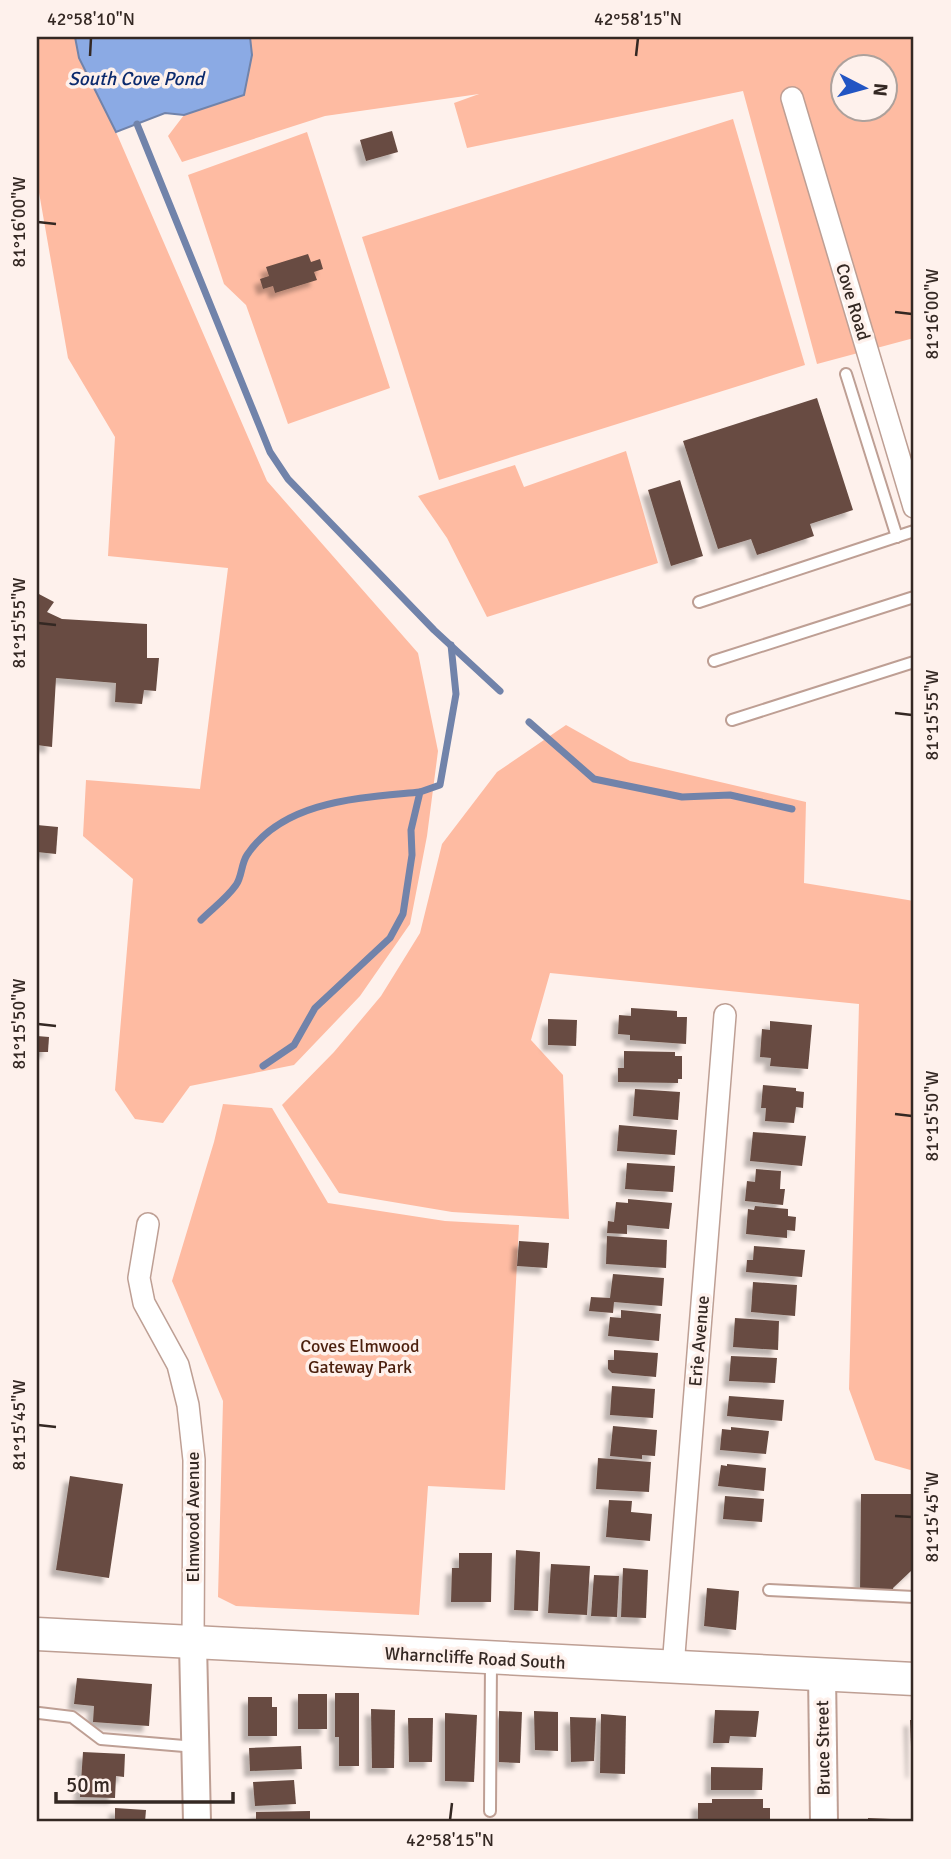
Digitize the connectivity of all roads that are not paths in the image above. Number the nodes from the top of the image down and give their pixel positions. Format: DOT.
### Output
graph roads {
  1 [pos="792,98"];
  2 [pos="846,374"];
  3 [pos="914,507"];
  4 [pos="914,531"];
  5 [pos="897,537"];
  6 [pos="914,597"];
  7 [pos="699,601"];
  8 [pos="713,661"];
  9 [pos="914,662"];
  10 [pos="732,720"];
  11 [pos="725,1015"];
  12 [pos="148,1224"];
  13 [pos="769,1590"];
  14 [pos="914,1597"];
  15 [pos="37,1634"];
  16 [pos="193,1644"];
  17 [pos="491,1658"];
  18 [pos="673,1667"];
  19 [pos="822,1674"];
  20 [pos="914,1679"];
  21 [pos="39,1713"];
  22 [pos="196,1747"];
  23 [pos="490,1811"];
  24 [pos="197,1822"];
  25 [pos="824,1822"];
  1 -- 3 [label="street, Cove Road"];
  2 -- 5 [label="lane"];
  4 -- 5 [label="lane"];
  5 -- 7 [label="lane"];
  6 -- 8 [label="lane"];
  9 -- 10 [label="lane"];
  11 -- 18 [label="street, Erie Avenue"];
  12 -- 16 [label="street, Elmwood Avenue"];
  13 -- 14 [label="lane"];
  15 -- 16 [label="main road, Wharncliffe Road South"];
  16 -- 17 [label="main road, Wharncliffe Road South"];
  16 -- 22 [label="street, Elmwood Avenue"];
  17 -- 18 [label="main road, Wharncliffe Road South"];
  17 -- 23 [label="lane"];
  18 -- 19 [label="main road, Wharncliffe Road South"];
  19 -- 20 [label="main road, Wharncliffe Road South"];
  19 -- 25 [label="street, Bruce Street"];
  21 -- 22 [label="lane"];
  22 -- 24 [label="street, Elmwood Avenue"];
}
